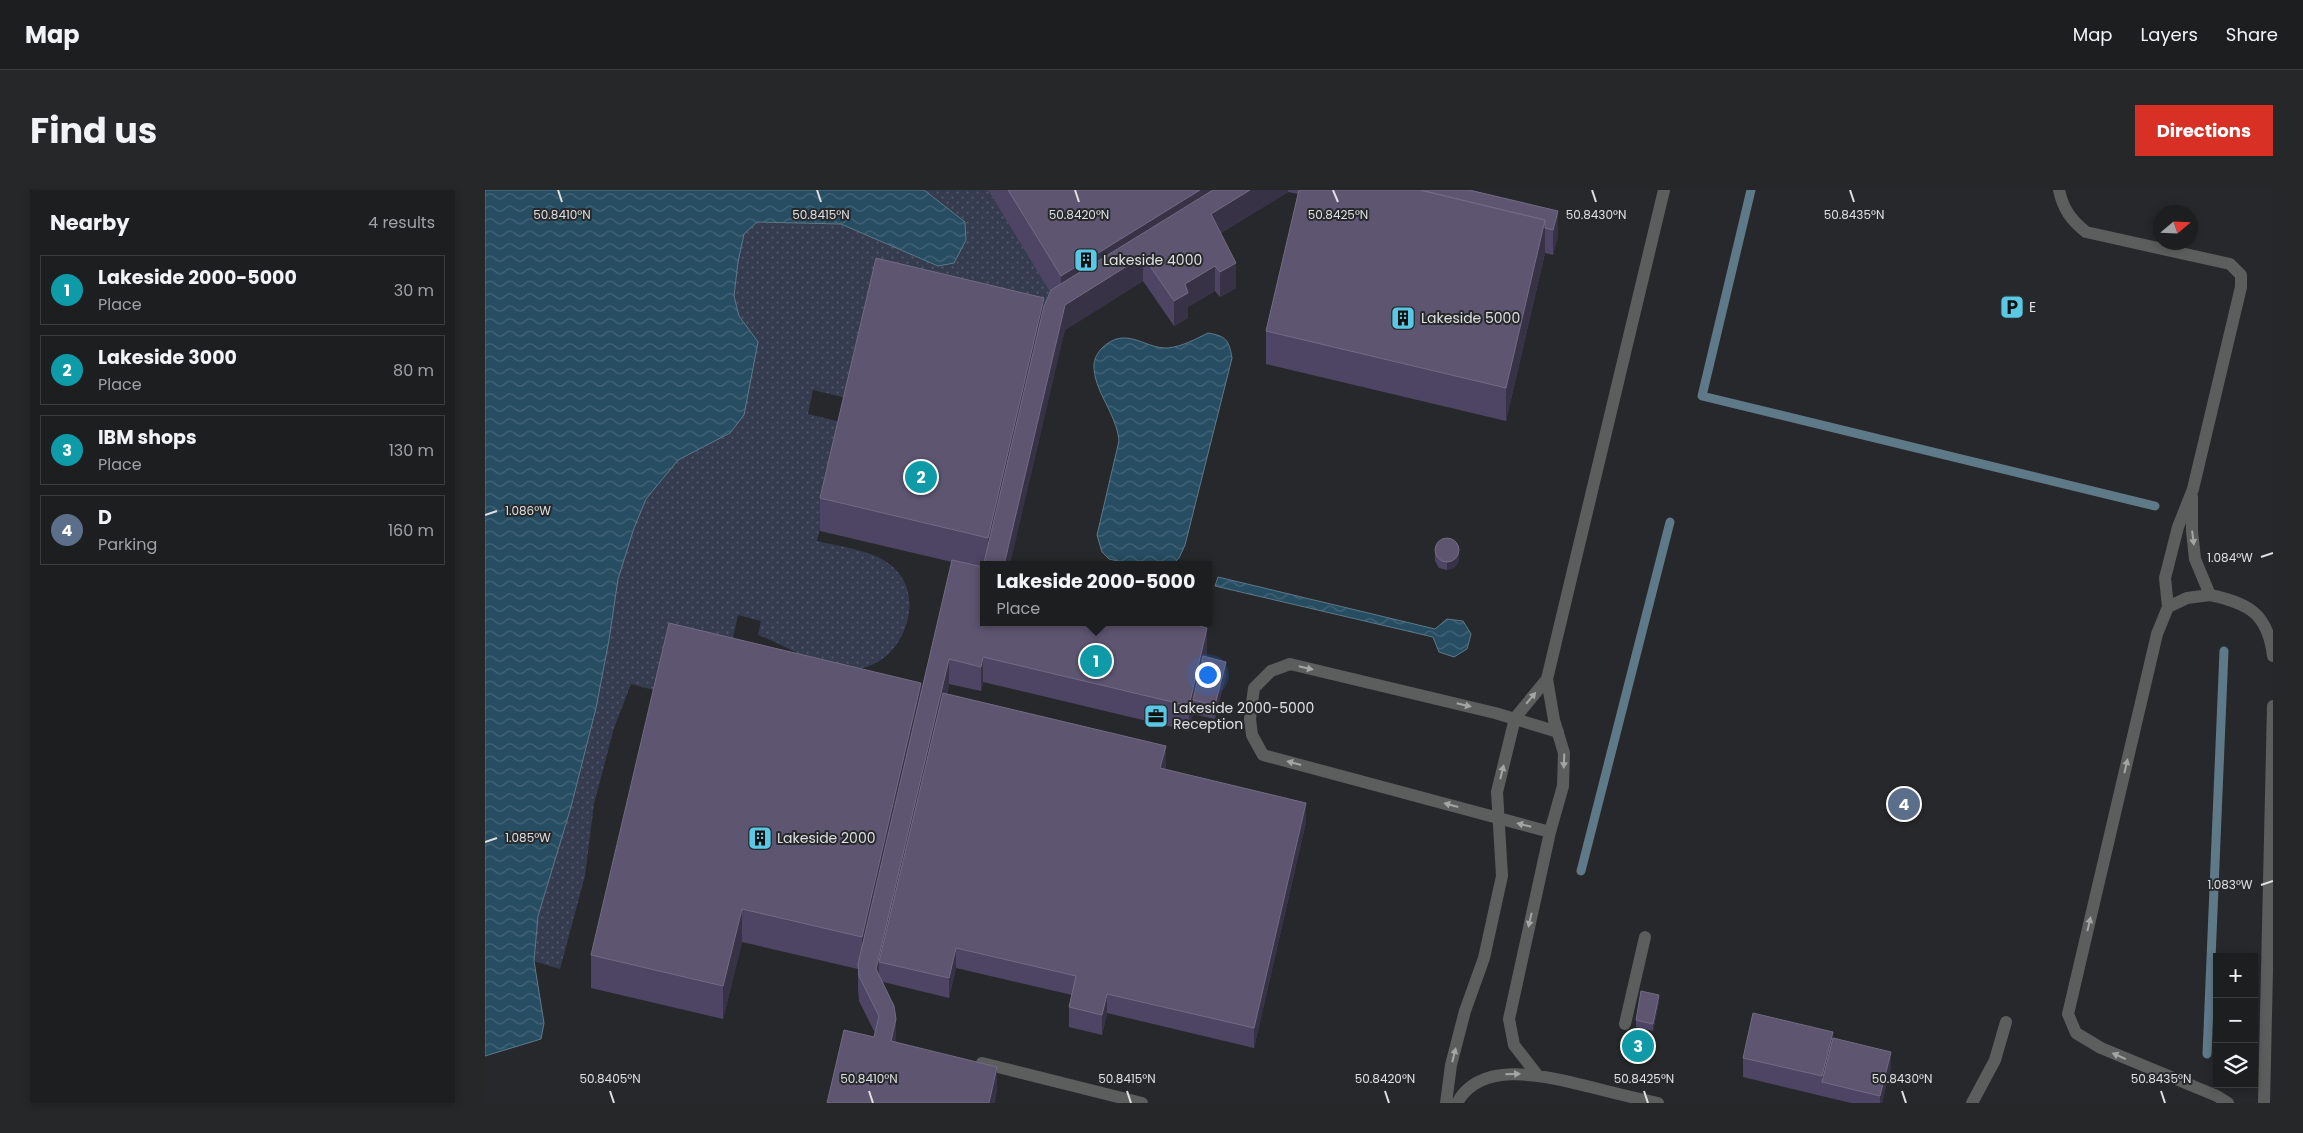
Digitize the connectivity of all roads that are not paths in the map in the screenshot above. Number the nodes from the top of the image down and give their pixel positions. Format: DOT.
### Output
graph roads {
  1 [pos="2059,190"];
  2 [pos="1659,191"];
  3 [pos="2193,489"];
  4 [pos="2210,595"];
  5 [pos="2168,607"];
  6 [pos="2273,656"];
  7 [pos="1547,679"];
  8 [pos="2273,706"];
  9 [pos="1515,718"];
  10 [pos="1558,732"];
  11 [pos="1498,819"];
  12 [pos="1550,832"];
  13 [pos="1645,937"];
  14 [pos="2005,1022"];
  15 [pos="1625,1024"];
  16 [pos="969,1060"];
  17 [pos="1538,1076"];
  18 [pos="1142,1103"];
  19 [pos="1446,1103"];
  20 [pos="1457,1103"];
  21 [pos="1658,1103"];
  22 [pos="1972,1103"];
  23 [pos="2228,1103"];
  24 [pos="2264,1103"];
  1 -- 3 [label="lane"];
  2 -- 7 [label="lane"];
  3 -- 4 [label="lane, one-way"];
  3 -- 5 [label="lane"];
  4 -- 5 [label="lane"];
  4 -- 6 [label="lane"];
  23 -- 5 [label="lane, one-way"];
  9 -- 7 [label="lane, one-way"];
  7 -- 10 [label="lane"];
  8 -- 24 [label="lane"];
  9 -- 10 [label="lane"];
  11 -- 9 [label="lane, one-way"];
  11 -- 9 [label="lane, one-way"];
  10 -- 12 [label="lane, one-way"];
  12 -- 11 [label="lane, one-way"];
  19 -- 11 [label="lane, one-way"];
  12 -- 17 [label="lane, one-way"];
  13 -- 15 [label="lane"];
  14 -- 22 [label="lane"];
  16 -- 18 [label="lane"];
  20 -- 17 [label="lane, one-way"];
  17 -- 21 [label="lane"];
}
